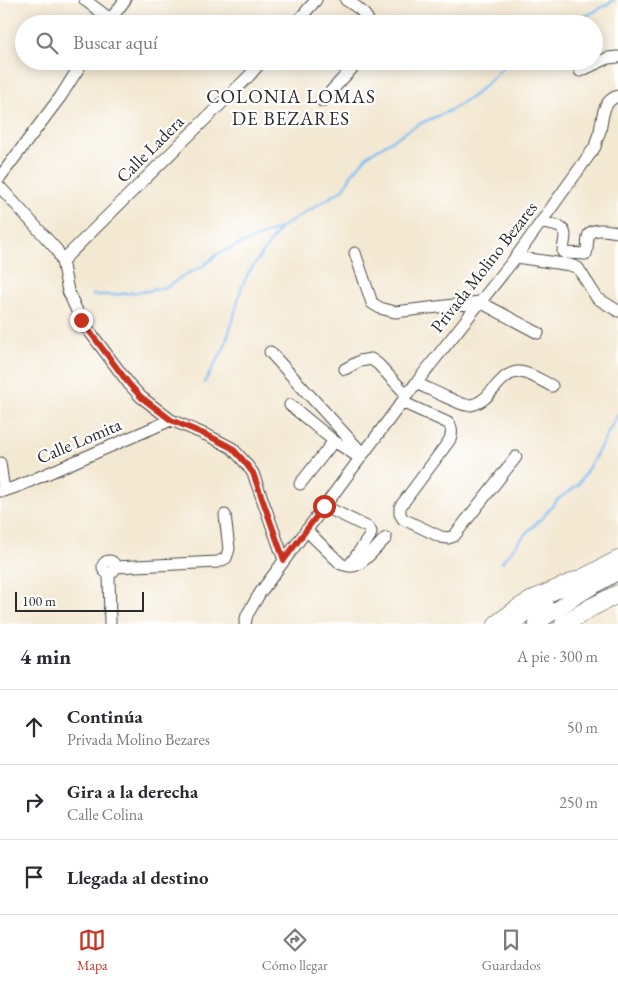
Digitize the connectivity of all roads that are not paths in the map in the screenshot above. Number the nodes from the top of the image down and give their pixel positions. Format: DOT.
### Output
graph roads {
  1 [pos="85,0"];
  2 [pos="125,0"];
  3 [pos="316,0"];
  4 [pos="346,0"];
  5 [pos="101,15"];
  6 [pos="113,15"];
  7 [pos="303,15"];
  8 [pos="364,15"];
  9 [pos="618,56"];
  10 [pos="603,60"];
  11 [pos="77,70"];
  12 [pos="254,70"];
  13 [pos="351,70"];
  14 [pos="618,96"];
  15 [pos="322,101"];
  16 [pos="0,177"];
  17 [pos="0,187"];
  18 [pos="540,224"];
  19 [pos="618,232"];
  20 [pos="355,253"];
  21 [pos="516,257"];
  22 [pos="62,261"];
  23 [pos="480,302"];
  24 [pos="618,311"];
  25 [pos="538,333"];
  26 [pos="270,352"];
  27 [pos="345,369"];
  28 [pos="416,383"];
  29 [pos="552,386"];
  30 [pos="405,398"];
  31 [pos="290,405"];
  32 [pos="171,420"];
  33 [pos="334,441"];
  34 [pos="362,456"];
  35 [pos="516,457"];
  36 [pos="0,463"];
  37 [pos="300,484"];
  38 [pos="2,491"];
  39 [pos="324,506"];
  40 [pos="225,515"];
  41 [pos="306,530"];
  42 [pos="386,538"];
  43 [pos="284,560"];
  44 [pos="618,560"];
  45 [pos="349,566"];
  46 [pos="618,572"];
  47 [pos="585,577"];
  48 [pos="618,585"];
  49 [pos="618,594"];
  50 [pos="110,624"];
  51 [pos="245,624"];
  52 [pos="497,624"];
  53 [pos="513,624"];
  54 [pos="536,624"];
  55 [pos="547,624"];
  56 [pos="564,624"];
  1 -- 5 [label="street"];
  2 -- 6 [label="street"];
  3 -- 7 [label="street"];
  4 -- 8 [label="street"];
  9 -- 10 [label="street"];
  11 -- 16 [label="street"];
  12 -- 22 [label="street, Calle Ladera"];
  13 -- 15 [label="street"];
  14 -- 18 [label="street, Privada Molino Bezares"];
  17 -- 22 [label="street"];
  18 -- 19 [label="street"];
  18 -- 21 [label="street, Privada Molino Bezares"];
  20 -- 23 [label="street"];
  21 -- 23 [label="street, Privada Molino Bezares"];
  21 -- 24 [label="street"];
  22 -- 32 [label="street"];
  23 -- 25 [label="street"];
  23 -- 28 [label="street, Privada Molino Bezares"];
  26 -- 34 [label="street"];
  27 -- 30 [label="street"];
  28 -- 29 [label="street"];
  28 -- 30 [label="street, Privada Molino Bezares"];
  30 -- 34 [label="street, Privada Molino Bezares"];
  30 -- 35 [label="street"];
  31 -- 33 [label="street"];
  32 -- 38 [label="street, Calle Lomita"];
  32 -- 43 [label="street"];
  33 -- 34 [label="street"];
  33 -- 37 [label="street"];
  34 -- 39 [label="street, Privada Molino Bezares"];
  36 -- 38 [label="street"];
  39 -- 41 [label="street, Privada Molino Bezares"];
  39 -- 45 [label="street"];
  40 -- 50 [label="street"];
  41 -- 43 [label="street, Privada Molino Bezares"];
  41 -- 45 [label="street"];
  42 -- 45 [label="street"];
  43 -- 51 [label="street, Privada Molino Bezares"];
  44 -- 47 [label="highway"];
  46 -- 54 [label="main road"];
  47 -- 52 [label="highway"];
  47 -- 53 [label="main road"];
  48 -- 55 [label="main road"];
  49 -- 56 [label="highway"];
}
